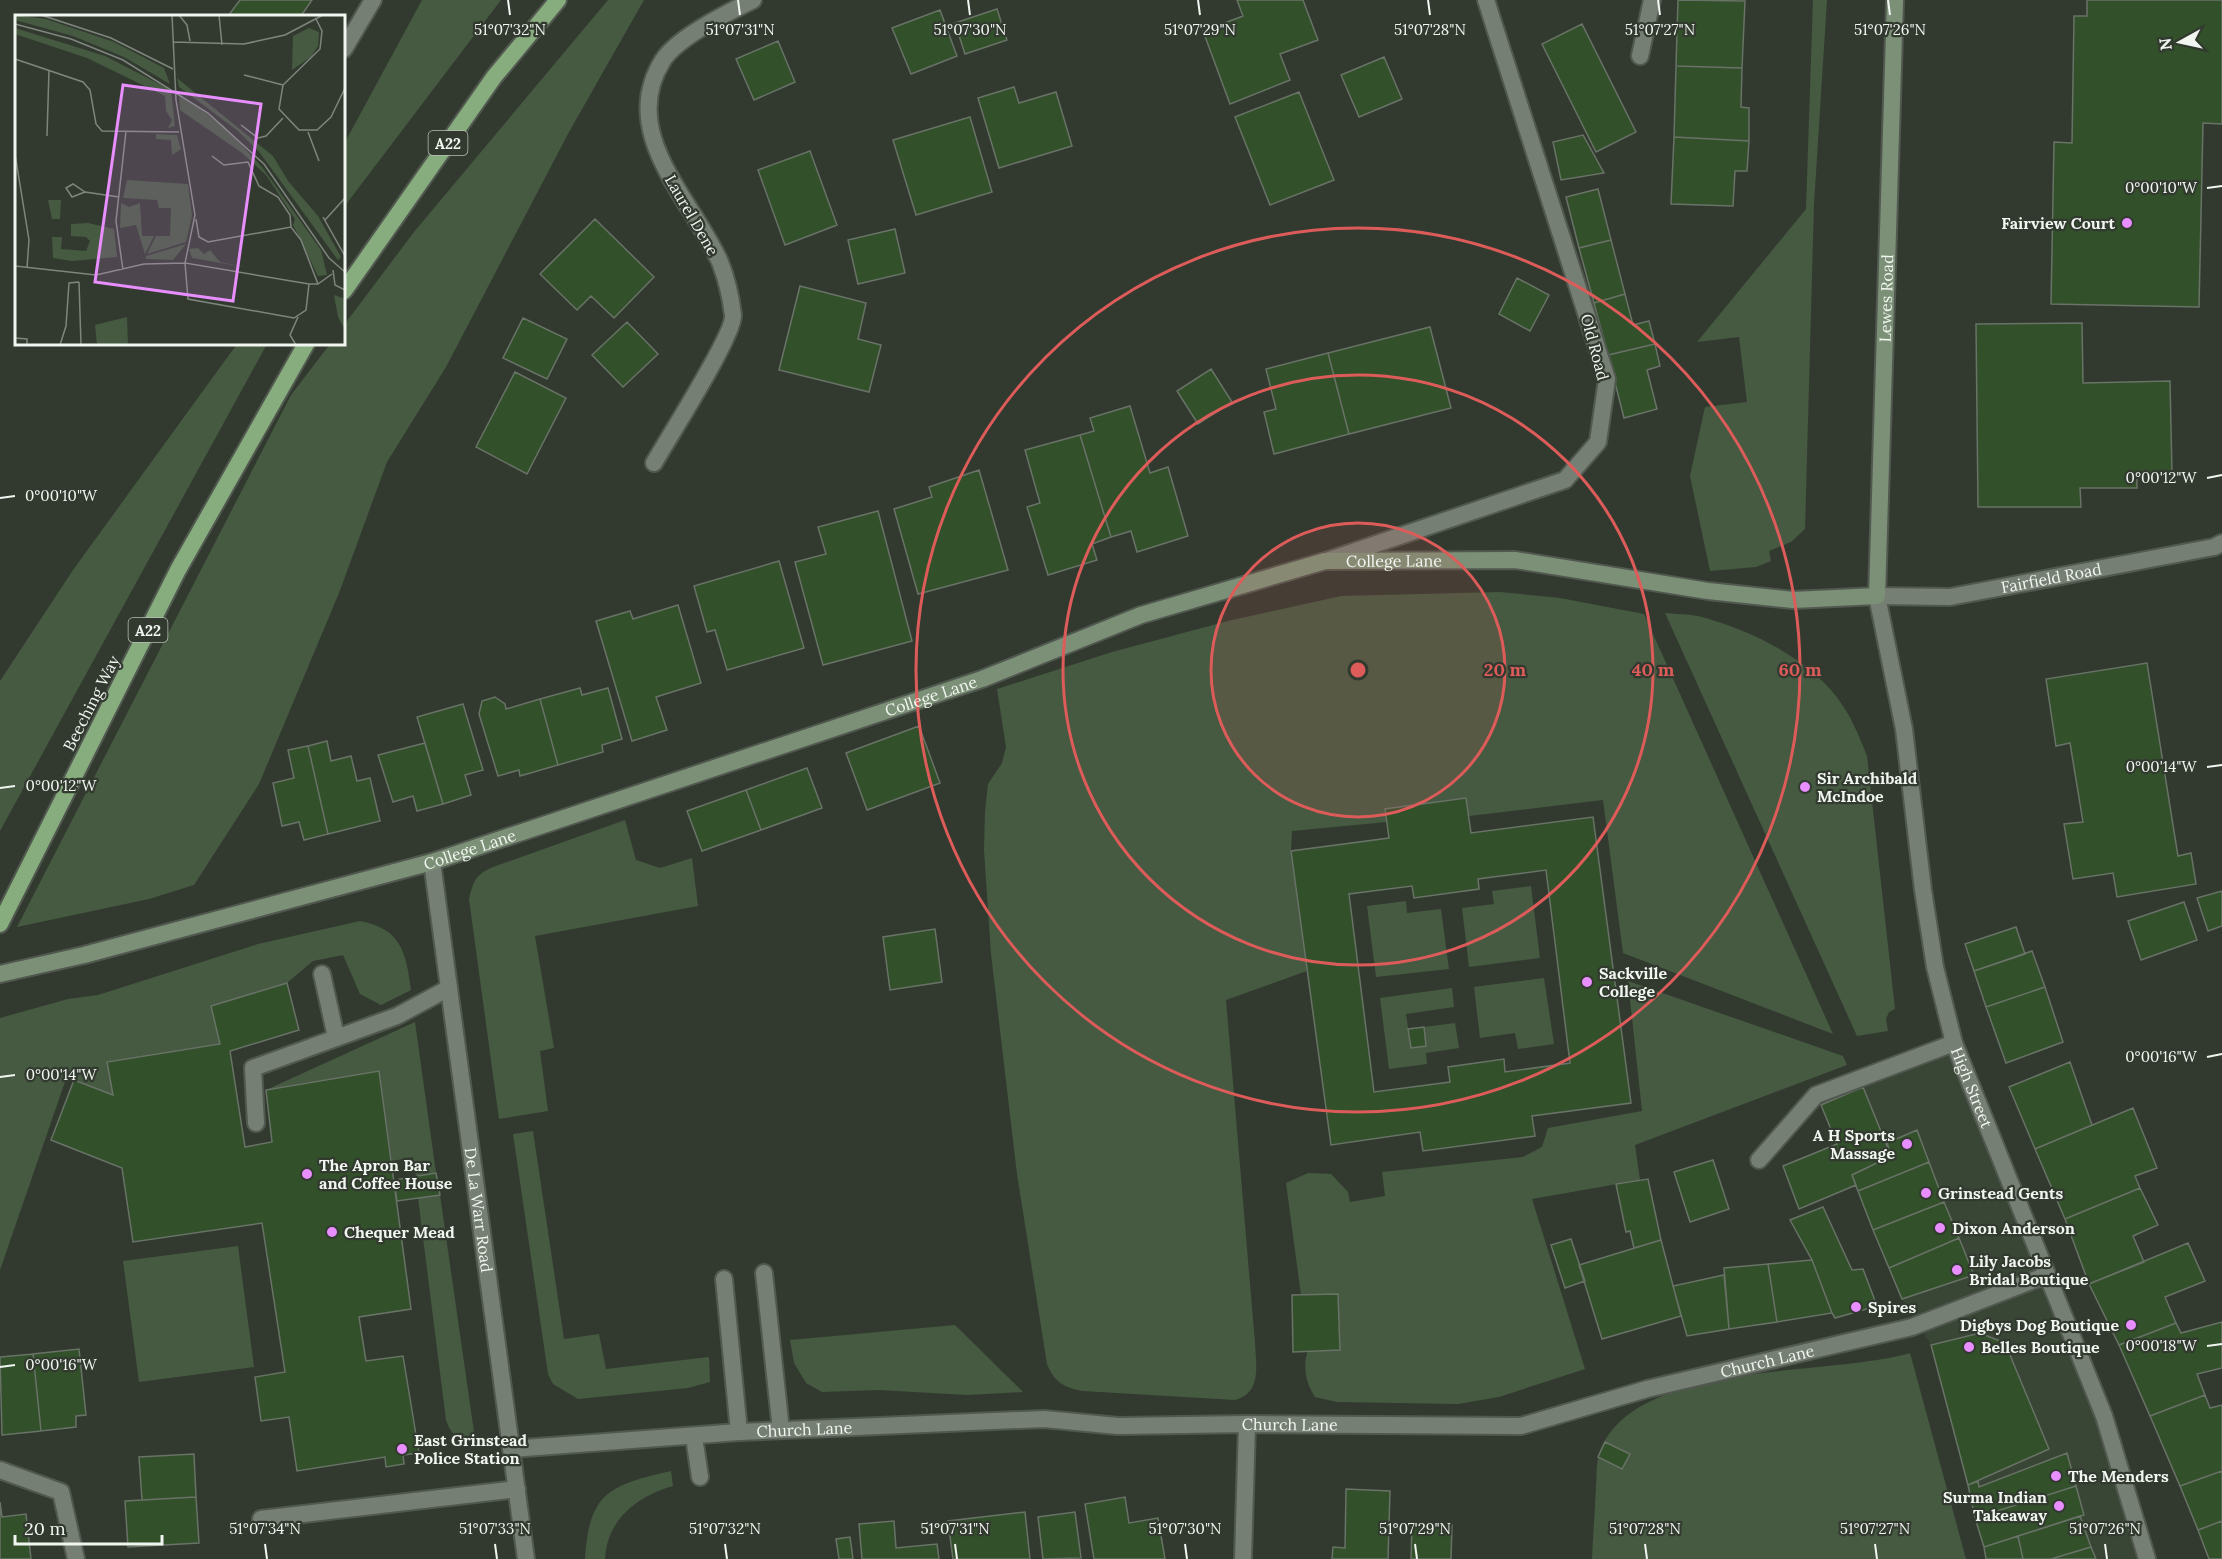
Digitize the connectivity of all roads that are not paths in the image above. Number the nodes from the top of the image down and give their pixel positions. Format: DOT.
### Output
graph roads {
  1 [pos="373,0"];
  2 [pos="558,0"];
  3 [pos="753,0"];
  4 [pos="1486,0"];
  5 [pos="1652,0"];
  6 [pos="1895,0"];
  7 [pos="345,46"];
  8 [pos="1640,56"];
  9 [pos="345,290"];
  10 [pos="305,345"];
  11 [pos="654,463"];
  12 [pos="2222,543"];
  13 [pos="1325,561"];
  14 [pos="1877,596"];
  15 [pos="432,862"];
  16 [pos="0,924"];
  17 [pos="0,974"];
  18 [pos="321,974"];
  19 [pos="449,988"];
  20 [pos="336,1037"];
  21 [pos="1954,1043"];
  22 [pos="256,1123"];
  23 [pos="1759,1160"];
  24 [pos="764,1273"];
  25 [pos="2047,1275"];
  26 [pos="724,1279"];
  27 [pos="1247,1424"];
  28 [pos="782,1430"];
  29 [pos="740,1432"];
  30 [pos="694,1437"];
  31 [pos="511,1449"];
  32 [pos="0,1470"];
  33 [pos="700,1477"];
  34 [pos="517,1489"];
  35 [pos="261,1519"];
  36 [pos="76,1559"];
  37 [pos="526,1559"];
  38 [pos="1243,1559"];
  39 [pos="2147,1559"];
  1 -- 7 [label="street"];
  2 -- 9 [label="highway, A22"];
  3 -- 11 [label="street, Laurel Dene"];
  4 -- 13 [label="street, Old Road"];
  5 -- 8 [label="street"];
  6 -- 14 [label="main road, Lewes Road"];
  10 -- 16 [label="highway, Beeching Way / A22"];
  12 -- 14 [label="street, Fairfield Road"];
  13 -- 14 [label="main road, College Lane"];
  13 -- 15 [label="main road, College Lane"];
  14 -- 21 [label="street, High Street"];
  15 -- 17 [label="main road, College Lane"];
  15 -- 19 [label="street, De La Warr Road"];
  18 -- 20 [label="street"];
  19 -- 20 [label="street"];
  19 -- 31 [label="street, De La Warr Road"];
  20 -- 22 [label="street"];
  21 -- 23 [label="street"];
  21 -- 25 [label="street, High Street"];
  24 -- 28 [label="street"];
  25 -- 27 [label="street, Church Lane"];
  25 -- 39 [label="street, High Street"];
  26 -- 29 [label="street"];
  27 -- 28 [label="street, Church Lane"];
  27 -- 38 [label="street"];
  28 -- 29 [label="street, Church Lane"];
  29 -- 30 [label="street, Church Lane"];
  30 -- 31 [label="street, Church Lane"];
  30 -- 33 [label="street"];
  31 -- 34 [label="street, De La Warr Road"];
  32 -- 36 [label="street"];
  34 -- 35 [label="street"];
  34 -- 37 [label="street, De La Warr Road"];
}
